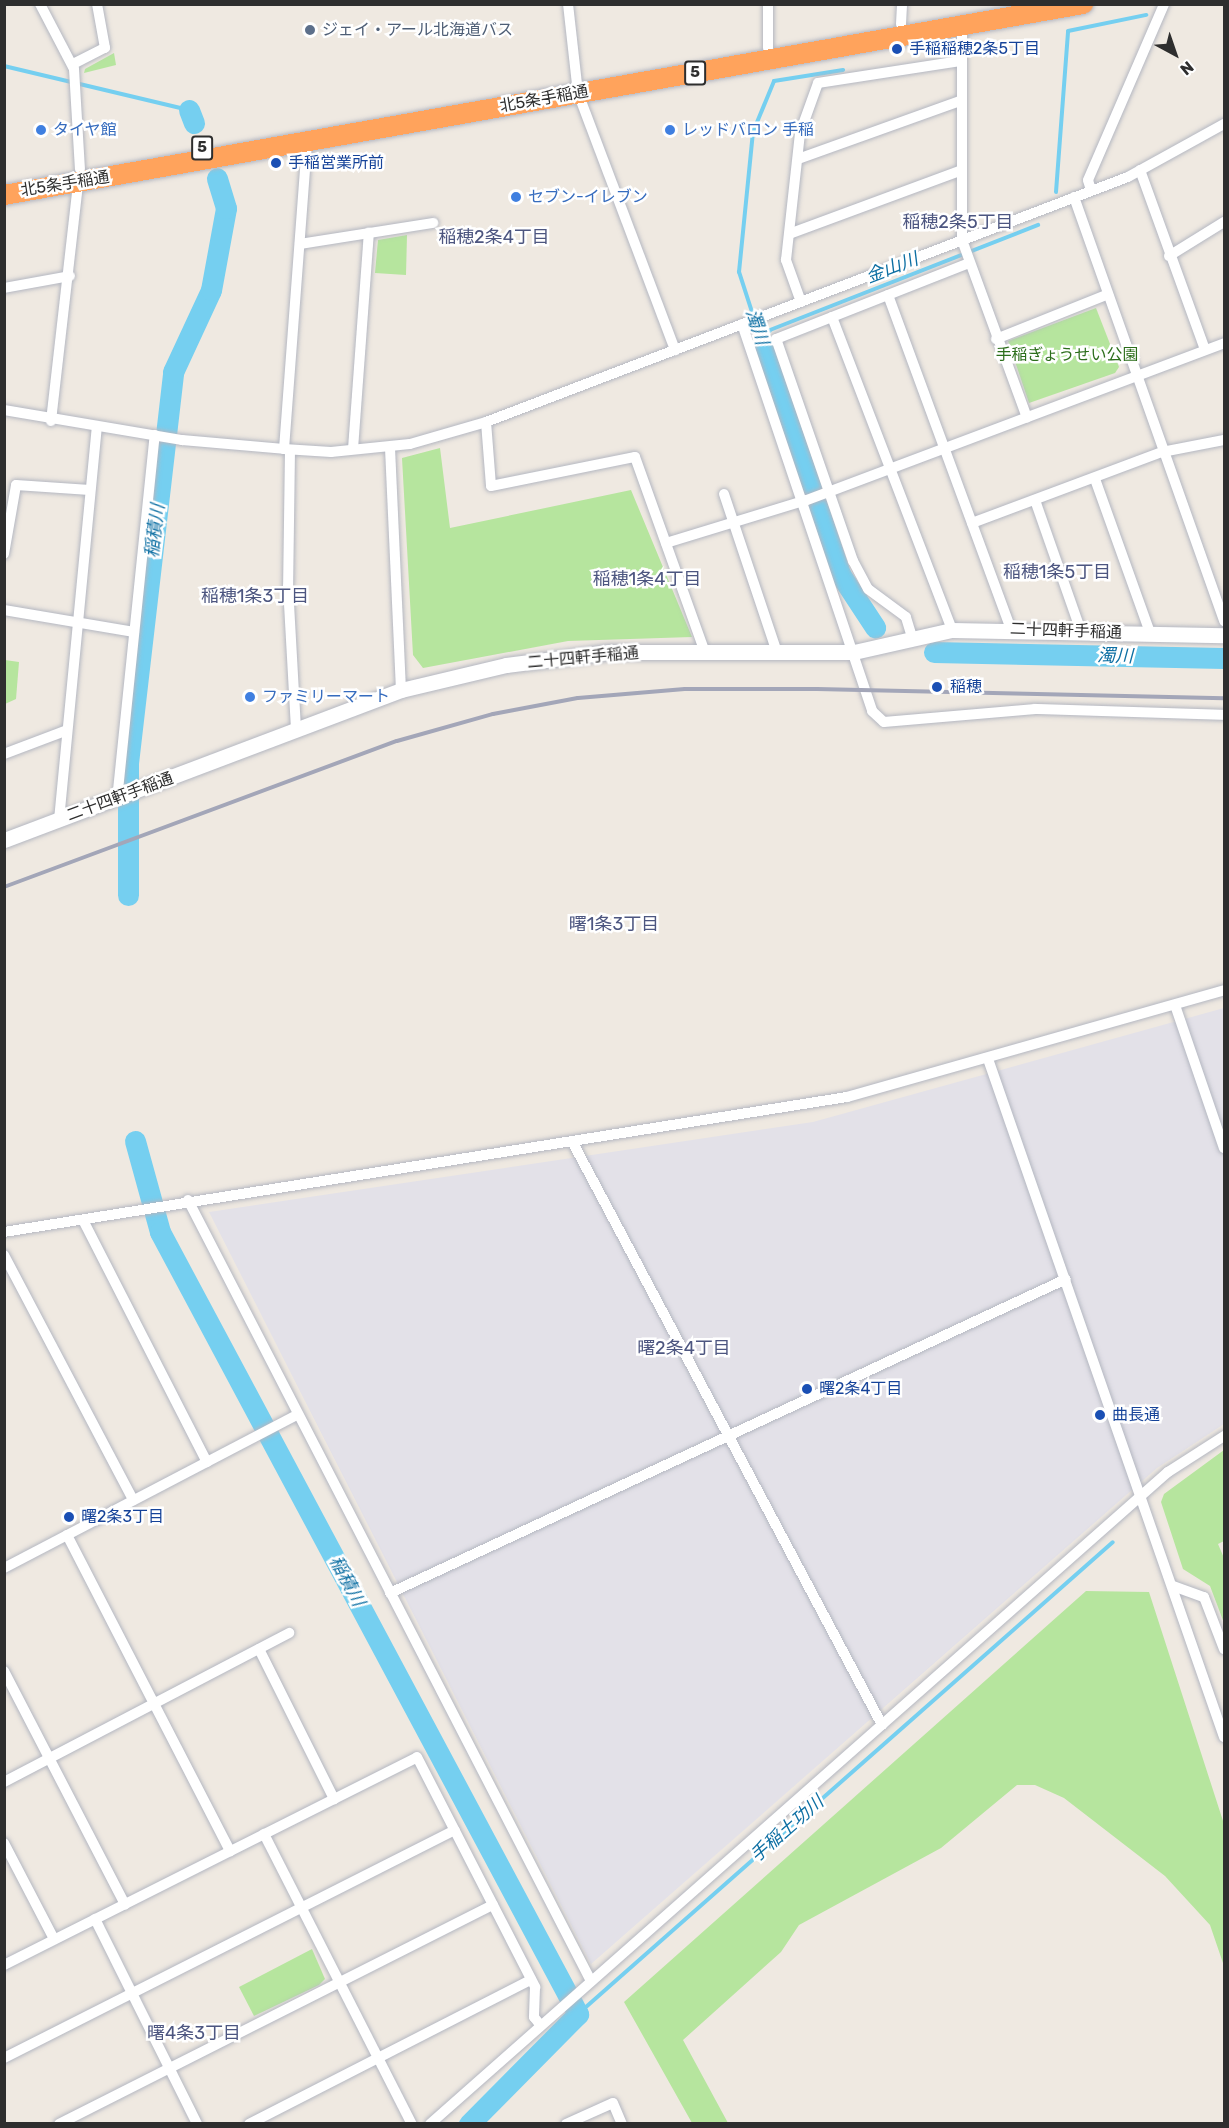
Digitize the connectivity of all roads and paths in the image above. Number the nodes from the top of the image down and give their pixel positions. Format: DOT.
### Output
graph roads {
  1 [pos="40,4"];
  2 [pos="98,4"];
  3 [pos="568,4"];
  4 [pos="768,4"];
  5 [pos="902,4"];
  6 [pos="1017,4"];
  7 [pos="1083,4"];
  8 [pos="1164,4"];
  9 [pos="901,24"];
  10 [pos="962,27"];
  11 [pos="768,48"];
  12 [pos="960,61"];
  13 [pos="73,66"];
  14 [pos="577,87"];
  15 [pos="960,101"];
  16 [pos="1224,124"];
  17 [pos="307,143"];
  18 [pos="798,159"];
  19 [pos="1140,170"];
  20 [pos="959,171"];
  21 [pos="79,176"];
  22 [pos="4,181"];
  23 [pos="1091,190"];
  24 [pos="4,195"];
  25 [pos="1074,196"];
  26 [pos="1224,222"];
  27 [pos="433,223"];
  28 [pos="369,233"];
  29 [pos="789,234"];
  30 [pos="300,244"];
  31 [pos="965,253"];
  32 [pos="1169,256"];
  33 [pos="70,276"];
  34 [pos="4,288"];
  35 [pos="888,295"];
  36 [pos="1106,295"];
  37 [pos="801,302"];
  38 [pos="832,317"];
  39 [pos="746,323"];
  40 [pos="996,339"];
  41 [pos="1224,343"];
  42 [pos="675,350"];
  43 [pos="1205,350"];
  44 [pos="1135,376"];
  45 [pos="4,410"];
  46 [pos="1027,418"];
  47 [pos="51,421"];
  48 [pos="486,422"];
  49 [pos="97,428"];
  50 [pos="157,436"];
  51 [pos="1224,440"];
  52 [pos="390,448"];
  53 [pos="945,448"];
  54 [pos="287,449"];
  55 [pos="353,449"];
  56 [pos="1162,452"];
  57 [pos="889,469"];
  58 [pos="1095,479"];
  59 [pos="90,490"];
  60 [pos="825,493"];
  61 [pos="724,494"];
  62 [pos="805,500"];
  63 [pos="1035,500"];
  64 [pos="735,522"];
  65 [pos="972,523"];
  66 [pos="666,543"];
  67 [pos="4,554"];
  68 [pos="4,610"];
  69 [pos="1224,621"];
  70 [pos="76,622"];
  71 [pos="1011,629"];
  72 [pos="952,630"];
  73 [pos="1080,631"];
  74 [pos="134,632"];
  75 [pos="1150,633"];
  76 [pos="1224,635"];
  77 [pos="912,637"];
  78 [pos="705,652"];
  79 [pos="777,652"];
  80 [pos="854,652"];
  81 [pos="401,690"];
  82 [pos="1224,715"];
  83 [pos="65,731"];
  84 [pos="296,731"];
  85 [pos="4,754"];
  86 [pos="120,798"];
  87 [pos="59,820"];
  88 [pos="4,840"];
  89 [pos="1224,990"];
  90 [pos="1176,1008"];
  91 [pos="988,1059"];
  92 [pos="573,1143"];
  93 [pos="1224,1148"];
  94 [pos="188,1200"];
  95 [pos="83,1220"];
  96 [pos="4,1232"];
  97 [pos="4,1255"];
  98 [pos="1066,1279"];
  99 [pos="297,1414"];
  100 [pos="730,1435"];
  101 [pos="1224,1436"];
  102 [pos="207,1462"];
  103 [pos="1142,1495"];
  104 [pos="133,1500"];
  105 [pos="67,1535"];
  106 [pos="4,1568"];
  107 [pos="1173,1586"];
  108 [pos="390,1593"];
  109 [pos="289,1633"];
  110 [pos="259,1649"];
  111 [pos="1224,1649"];
  112 [pos="4,1671"];
  113 [pos="153,1704"];
  114 [pos="882,1725"];
  115 [pos="1224,1737"];
  116 [pos="50,1758"];
  117 [pos="4,1782"];
  118 [pos="334,1799"];
  119 [pos="455,1830"];
  120 [pos="264,1834"];
  121 [pos="4,1843"];
  122 [pos="230,1851"];
  123 [pos="125,1904"];
  124 [pos="493,1905"];
  125 [pos="303,1907"];
  126 [pos="95,1919"];
  127 [pos="54,1940"];
  128 [pos="4,1965"];
  129 [pos="531,1980"];
  130 [pos="340,1982"];
  131 [pos="591,1982"];
  132 [pos="133,1993"];
  133 [pos="541,2026"];
  134 [pos="4,2058"];
  135 [pos="378,2058"];
  136 [pos="170,2068"];
  137 [pos="59,2124"];
  138 [pos="197,2124"];
  139 [pos="249,2124"];
  140 [pos="412,2124"];
  141 [pos="430,2124"];
  142 [pos="566,2124"];
  143 [pos="622,2124"];
  1 -- 13 [label="street"];
  2 -- 13 [label="street"];
  3 -- 14 [label="street"];
  4 -- 11 [label="street"];
  5 -- 9 [label="street"];
  6 -- 9 [label="highway, 北5条手稲通 / 5"];
  7 -- 10 [label="highway, 北5条手稲通 / 5"];
  8 -- 23 [label="street"];
  9 -- 11 [label="highway, 北5条手稲通 / 5"];
  10 -- 12 [label="street"];
  10 -- 14 [label="highway, 北5条手稲通 / 5"];
  11 -- 14 [label="highway, 北5条手稲通 / 5"];
  12 -- 15 [label="street"];
  12 -- 18 [label="street"];
  13 -- 21 [label="street"];
  14 -- 17 [label="highway, 北5条手稲通 / 5"];
  14 -- 21 [label="highway, 北5条手稲通 / 5"];
  14 -- 42 [label="street"];
  15 -- 18 [label="street"];
  15 -- 20 [label="street"];
  16 -- 19 [label="street"];
  17 -- 21 [label="highway, 北5条手稲通 / 5"];
  17 -- 30 [label="street"];
  18 -- 29 [label="street"];
  19 -- 23 [label="street"];
  19 -- 32 [label="street"];
  20 -- 29 [label="street"];
  20 -- 31 [label="street"];
  21 -- 22 [label="highway, 北5条手稲通 / 5"];
  21 -- 24 [label="highway, 北5条手稲通 / 5"];
  21 -- 33 [label="street"];
  23 -- 25 [label="street"];
  25 -- 31 [label="street"];
  25 -- 36 [label="street"];
  26 -- 32 [label="street"];
  27 -- 28 [label="street"];
  28 -- 30 [label="street"];
  28 -- 55 [label="street"];
  29 -- 37 [label="street"];
  30 -- 54 [label="street"];
  31 -- 35 [label="street"];
  31 -- 37 [label="street"];
  31 -- 40 [label="street"];
  32 -- 43 [label="street"];
  33 -- 34 [label="street"];
  33 -- 47 [label="street"];
  35 -- 38 [label="street"];
  35 -- 53 [label="street"];
  36 -- 40 [label="street"];
  36 -- 44 [label="street"];
  37 -- 39 [label="street"];
  38 -- 57 [label="street"];
  38 -- 60 [label="street"];
  39 -- 42 [label="street"];
  39 -- 62 [label="street"];
  40 -- 46 [label="street"];
  41 -- 43 [label="street"];
  42 -- 48 [label="street"];
  43 -- 44 [label="street"];
  44 -- 46 [label="street"];
  44 -- 56 [label="street"];
  45 -- 47 [label="street"];
  46 -- 53 [label="street"];
  47 -- 49 [label="street"];
  48 -- 52 [label="street"];
  48 -- 66 [label="street"];
  49 -- 50 [label="street"];
  49 -- 59 [label="street"];
  50 -- 54 [label="street"];
  50 -- 74 [label="street"];
  51 -- 56 [label="street"];
  52 -- 55 [label="street"];
  52 -- 81 [label="street"];
  53 -- 57 [label="street"];
  53 -- 65 [label="street"];
  54 -- 55 [label="street"];
  54 -- 84 [label="street"];
  56 -- 58 [label="street"];
  56 -- 69 [label="street"];
  57 -- 60 [label="street"];
  57 -- 72 [label="street"];
  58 -- 63 [label="street"];
  58 -- 75 [label="street"];
  59 -- 67 [label="street"];
  59 -- 70 [label="street"];
  60 -- 62 [label="street"];
  60 -- 77 [label="street"];
  61 -- 64 [label="street"];
  62 -- 64 [label="street"];
  62 -- 80 [label="street"];
  63 -- 65 [label="street"];
  63 -- 73 [label="street"];
  64 -- 66 [label="street"];
  64 -- 79 [label="street"];
  65 -- 71 [label="street"];
  66 -- 78 [label="street"];
  68 -- 70 [label="street"];
  70 -- 74 [label="street"];
  70 -- 83 [label="street"];
  71 -- 72 [label="street, 二十四軒手稲通"];
  71 -- 73 [label="street, 二十四軒手稲通"];
  72 -- 77 [label="street, 二十四軒手稲通"];
  73 -- 75 [label="street, 二十四軒手稲通"];
  74 -- 86 [label="street"];
  75 -- 76 [label="street, 二十四軒手稲通"];
  77 -- 80 [label="street, 二十四軒手稲通"];
  78 -- 79 [label="street, 二十四軒手稲通"];
  78 -- 81 [label="street, 二十四軒手稲通"];
  79 -- 80 [label="street, 二十四軒手稲通"];
  80 -- 82 [label="street"];
  81 -- 84 [label="street, 二十四軒手稲通"];
  83 -- 85 [label="street"];
  83 -- 87 [label="street"];
  84 -- 86 [label="street, 二十四軒手稲通"];
  86 -- 87 [label="street, 二十四軒手稲通"];
  87 -- 88 [label="street, 二十四軒手稲通"];
  89 -- 90 [label="street"];
  90 -- 91 [label="street"];
  90 -- 93 [label="street"];
  91 -- 92 [label="street"];
  91 -- 98 [label="street"];
  92 -- 94 [label="street"];
  92 -- 100 [label="street"];
  94 -- 95 [label="street"];
  94 -- 99 [label="street"];
  95 -- 96 [label="street"];
  95 -- 102 [label="street"];
  97 -- 104 [label="street"];
  98 -- 100 [label="street"];
  98 -- 103 [label="street"];
  99 -- 102 [label="street"];
  99 -- 108 [label="street"];
  100 -- 108 [label="street"];
  100 -- 114 [label="street"];
  101 -- 103 [label="street"];
  102 -- 104 [label="street"];
  103 -- 107 [label="street"];
  103 -- 114 [label="street"];
  104 -- 105 [label="street"];
  105 -- 106 [label="street"];
  105 -- 113 [label="street"];
  107 -- 111 [label="street"];
  107 -- 115 [label="street"];
  108 -- 131 [label="street"];
  109 -- 110 [label="street"];
  110 -- 113 [label="street"];
  110 -- 118 [label="street"];
  112 -- 116 [label="street"];
  113 -- 116 [label="street"];
  113 -- 122 [label="street"];
  114 -- 131 [label="street"];
  116 -- 117 [label="street"];
  116 -- 123 [label="street"];
  118 -- 119 [label="street"];
  118 -- 120 [label="street"];
  119 -- 124 [label="street"];
  119 -- 125 [label="street"];
  120 -- 122 [label="street"];
  120 -- 125 [label="street"];
  121 -- 127 [label="street"];
  122 -- 123 [label="street"];
  123 -- 126 [label="street"];
  124 -- 129 [label="street"];
  124 -- 130 [label="street"];
  125 -- 130 [label="street"];
  125 -- 132 [label="street"];
  126 -- 127 [label="street"];
  126 -- 132 [label="street"];
  127 -- 128 [label="street"];
  129 -- 133 [label="street"];
  129 -- 135 [label="street"];
  130 -- 135 [label="street"];
  130 -- 136 [label="street"];
  131 -- 133 [label="street"];
  132 -- 134 [label="street"];
  132 -- 136 [label="street"];
  133 -- 141 [label="street"];
  135 -- 139 [label="street"];
  135 -- 140 [label="street"];
  136 -- 137 [label="street"];
  136 -- 138 [label="street"];
  142 -- 143 [label="street"];
}
